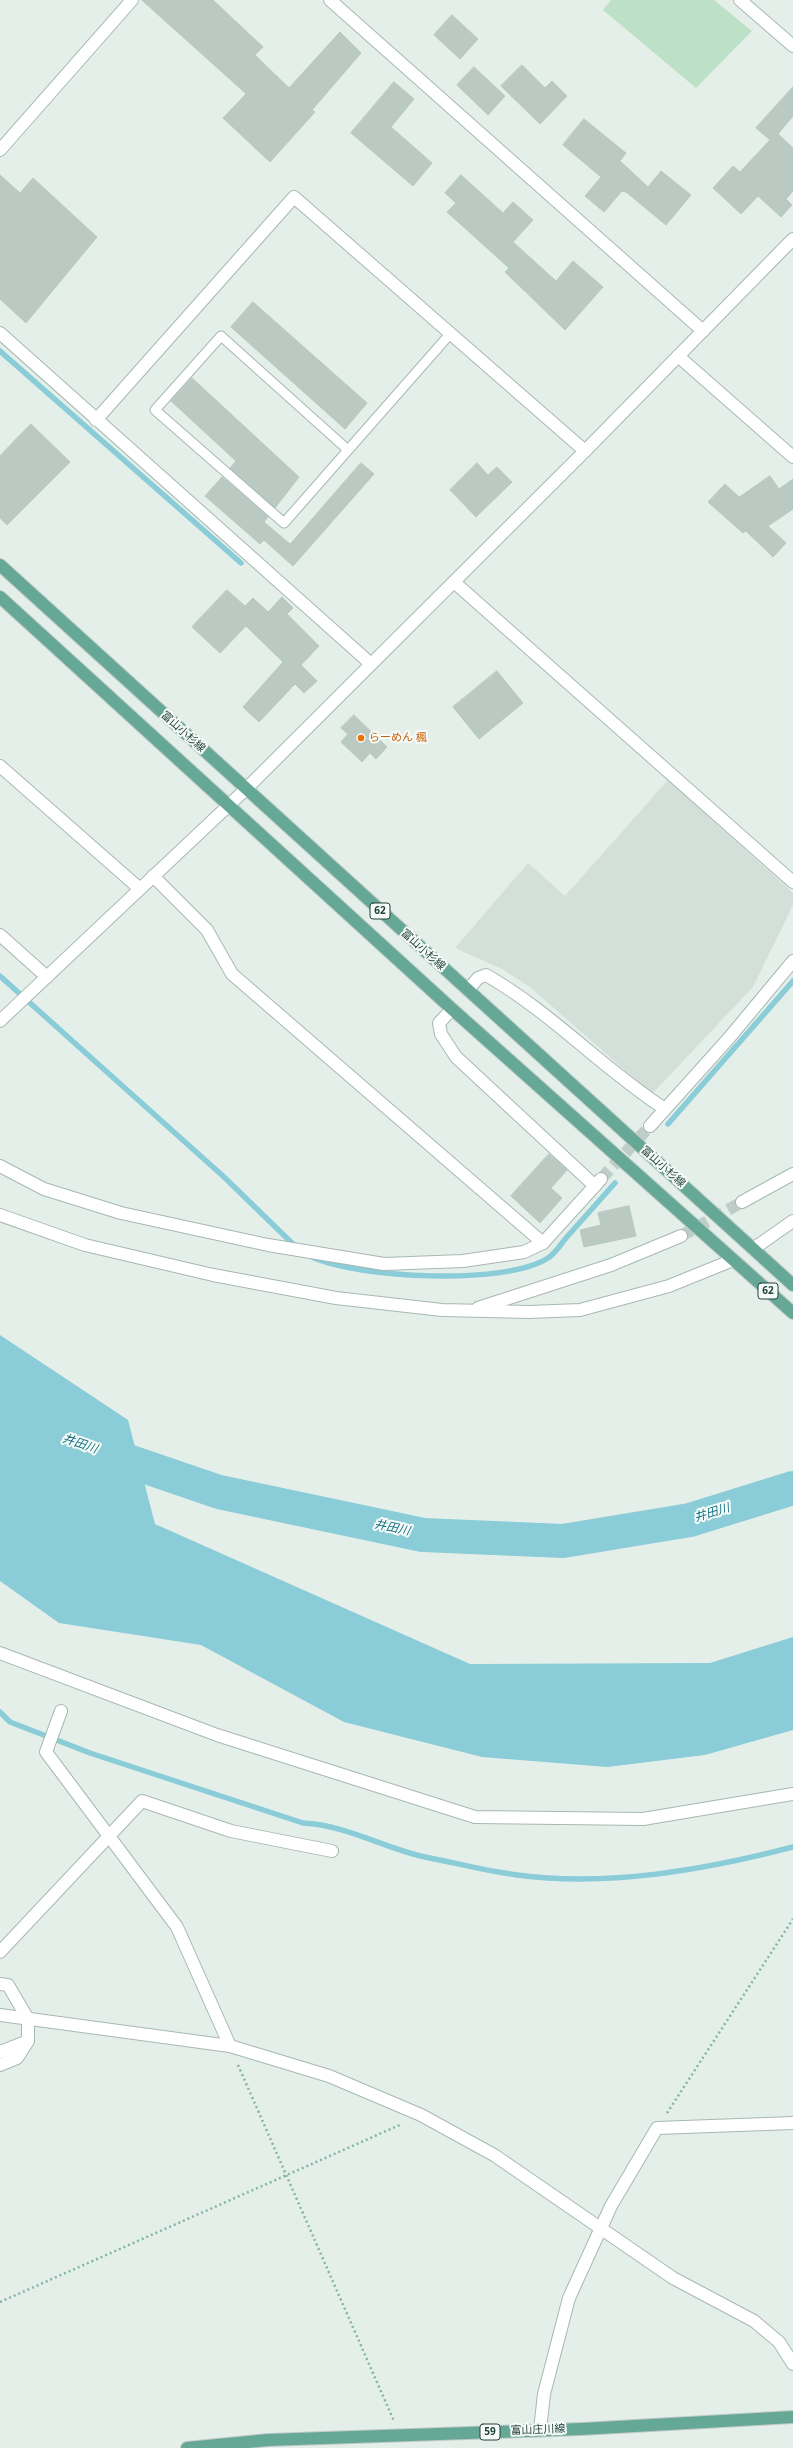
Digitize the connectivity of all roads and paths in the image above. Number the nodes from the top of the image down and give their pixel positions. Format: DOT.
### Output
graph roads {
  1 [pos="132,0"];
  2 [pos="330,0"];
  3 [pos="740,0"];
  4 [pos="793,46"];
  5 [pos="0,150"];
  6 [pos="793,239"];
  7 [pos="703,332"];
  8 [pos="0,333"];
  9 [pos="450,334"];
  10 [pos="678,356"];
  11 [pos="96,420"];
  12 [pos="348,450"];
  13 [pos="586,451"];
  14 [pos="793,457"];
  15 [pos="0,565"];
  16 [pos="454,582"];
  17 [pos="0,597"];
  18 [pos="371,664"];
  19 [pos="0,766"];
  20 [pos="246,789"];
  21 [pos="228,805"];
  22 [pos="153,876"];
  23 [pos="793,882"];
  24 [pos="140,888"];
  25 [pos="0,935"];
  26 [pos="793,961"];
  27 [pos="47,977"];
  28 [pos="468,990"];
  29 [pos="452,1009"];
  30 [pos="0,1021"];
  31 [pos="665,1109"];
  32 [pos="650,1126"];
  33 [pos="0,1166"];
  34 [pos="793,1174"];
  35 [pos="742,1202"];
  36 [pos="0,1215"];
  37 [pos="793,1221"];
  38 [pos="681,1236"];
  39 [pos="543,1243"];
  40 [pos="756,1252"];
  41 [pos="733,1260"];
  42 [pos="793,1285"];
  43 [pos="470,1311"];
  44 [pos="793,1313"];
  45 [pos="0,1653"];
  46 [pos="61,1711"];
  47 [pos="793,1794"];
  48 [pos="110,1835"];
  49 [pos="332,1851"];
  50 [pos="793,1919"];
  51 [pos="0,1952"];
  52 [pos="0,1984"];
  53 [pos="0,2015"];
  54 [pos="28,2019"];
  55 [pos="28,2041"];
  56 [pos="230,2046"];
  57 [pos="0,2052"];
  58 [pos="0,2066"];
  59 [pos="421,2115"];
  60 [pos="793,2123"];
  61 [pos="657,2128"];
  62 [pos="286,2175"];
  63 [pos="601,2231"];
  64 [pos="0,2302"];
  65 [pos="793,2364"];
  66 [pos="793,2417"];
  67 [pos="540,2430"];
  68 [pos="400,2436"];
  69 [pos="187,2448"];
  1 -- 5 [label="street"];
  2 -- 7 [label="street"];
  3 -- 4 [label="street"];
  6 -- 7 [label="street"];
  7 -- 10 [label="street"];
  8 -- 11 [label="street"];
  9 -- 11 [label="street"];
  9 -- 12 [label="lane"];
  9 -- 13 [label="street"];
  10 -- 13 [label="street"];
  10 -- 14 [label="street"];
  11 -- 18 [label="street"];
  12 -- 12 [label="lane"];
  13 -- 16 [label="street"];
  15 -- 20 [label="main road, 富山小杉線 / 62"];
  16 -- 18 [label="street"];
  16 -- 23 [label="street"];
  17 -- 21 [label="main road, 富山小杉線 / 62"];
  18 -- 20 [label="street"];
  19 -- 24 [label="street"];
  20 -- 21 [label="street"];
  20 -- 28 [label="main road, 富山小杉線 / 62"];
  21 -- 22 [label="street"];
  21 -- 29 [label="main road, 富山小杉線 / 62"];
  22 -- 24 [label="street"];
  22 -- 39 [label="street"];
  24 -- 27 [label="street"];
  25 -- 27 [label="street"];
  26 -- 31 [label="street"];
  27 -- 30 [label="street"];
  28 -- 31 [label="street"];
  28 -- 40 [label="main road, 富山小杉線 / 62"];
  29 -- 39 [label="street"];
  29 -- 41 [label="main road, 富山小杉線 / 62"];
  31 -- 32 [label="street"];
  33 -- 39 [label="street"];
  34 -- 35 [label="street"];
  36 -- 43 [label="street"];
  37 -- 40 [label="street"];
  38 -- 43 [label="street"];
  40 -- 42 [label="main road, 富山小杉線 / 62"];
  41 -- 43 [label="street"];
  41 -- 44 [label="main road, 富山小杉線 / 62"];
  45 -- 47 [label="street"];
  46 -- 48 [label="street"];
  48 -- 49 [label="street"];
  48 -- 51 [label="street"];
  48 -- 56 [label="street"];
  50 -- 61 [label="path"];
  52 -- 54 [label="street"];
  53 -- 54 [label="street"];
  54 -- 55 [label="street"];
  54 -- 56 [label="street"];
  55 -- 57 [label="street"];
  55 -- 58 [label="street"];
  56 -- 59 [label="street"];
  56 -- 62 [label="path"];
  59 -- 62 [label="path"];
  59 -- 63 [label="street"];
  60 -- 61 [label="street"];
  61 -- 63 [label="street"];
  62 -- 64 [label="path"];
  62 -- 68 [label="path"];
  63 -- 65 [label="street"];
  63 -- 67 [label="street"];
  66 -- 67 [label="main road, 富山庄川線 / 59"];
  67 -- 68 [label="main road, 富山庄川線 / 59"];
  68 -- 69 [label="main road, 富山庄川線 / 59"];
}
